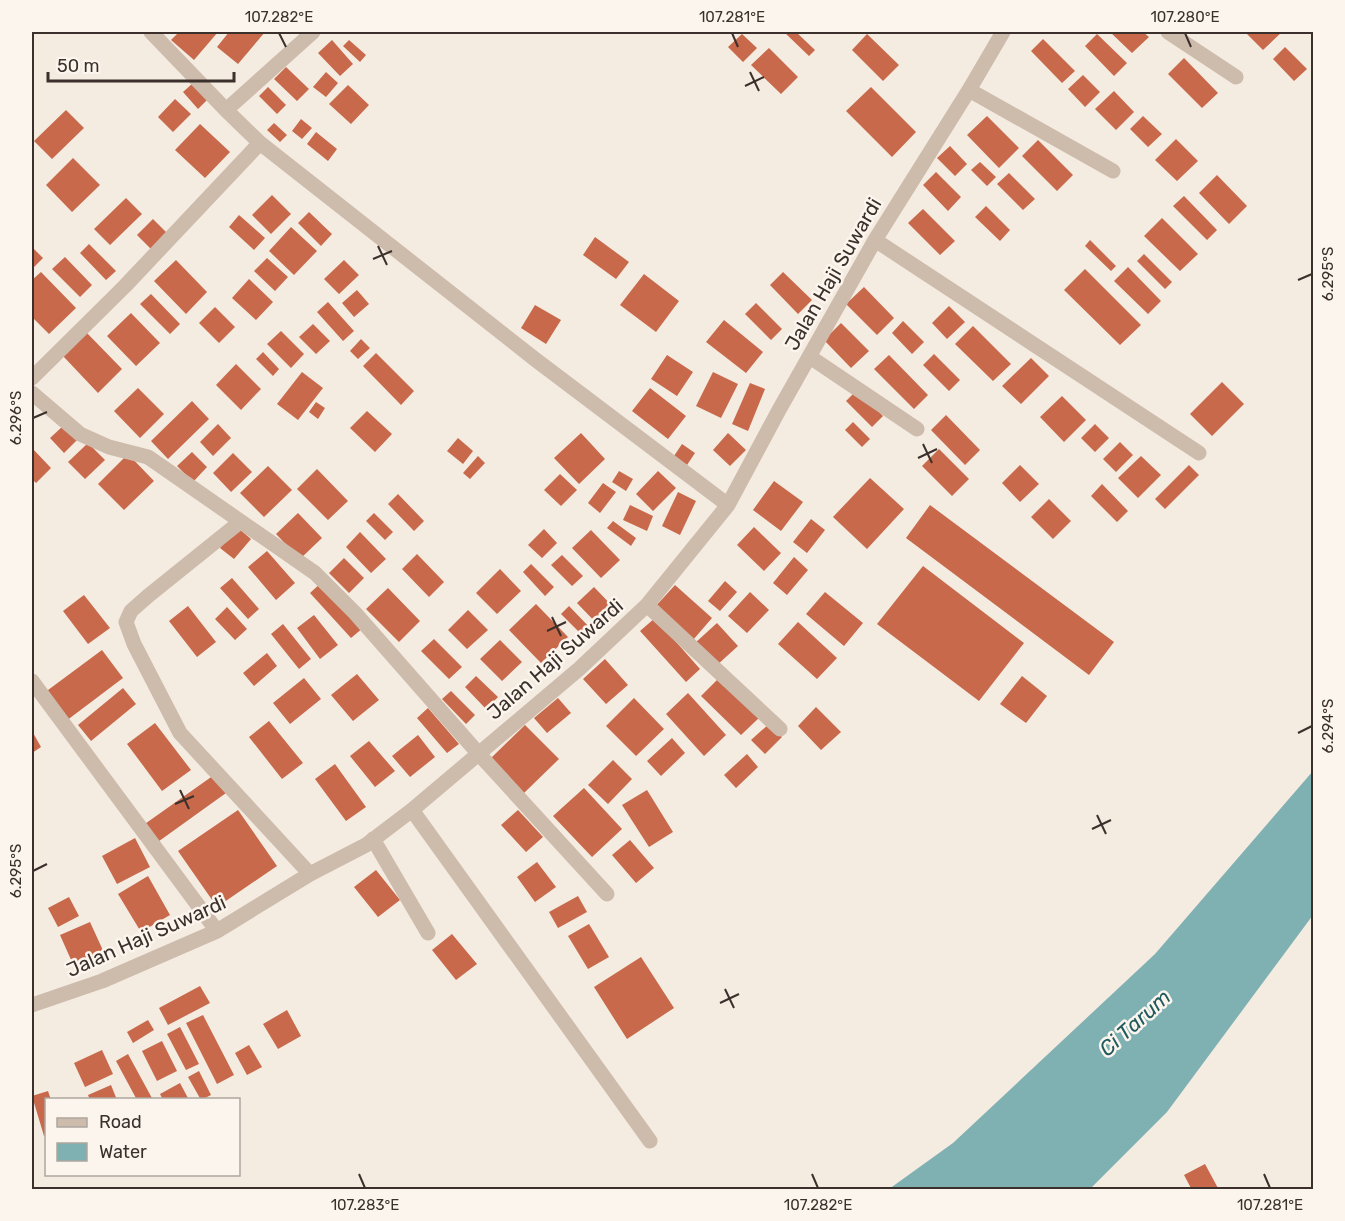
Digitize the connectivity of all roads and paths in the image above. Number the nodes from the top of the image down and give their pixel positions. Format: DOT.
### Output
graph roads {
  1 [pos="151,32"];
  2 [pos="313,32"];
  3 [pos="1004,32"];
  4 [pos="1168,32"];
  5 [pos="1236,77"];
  6 [pos="969,90"];
  7 [pos="226,110"];
  8 [pos="260,143"];
  9 [pos="1113,171"];
  10 [pos="875,240"];
  11 [pos="810,357"];
  12 [pos="32,378"];
  13 [pos="32,393"];
  14 [pos="917,429"];
  15 [pos="1199,453"];
  16 [pos="728,505"];
  17 [pos="240,522"];
  18 [pos="647,605"];
  19 [pos="32,681"];
  20 [pos="780,729"];
  21 [pos="478,753"];
  22 [pos="412,810"];
  23 [pos="373,839"];
  24 [pos="310,874"];
  25 [pos="608,894"];
  26 [pos="217,930"];
  27 [pos="428,933"];
  28 [pos="32,1005"];
  29 [pos="650,1141"];
  1 -- 7 [label="street"];
  2 -- 7 [label="street"];
  3 -- 6 [label="street, Jalan Haji Suwardi"];
  4 -- 5 [label="street"];
  6 -- 9 [label="street"];
  6 -- 10 [label="street, Jalan Haji Suwardi"];
  7 -- 8 [label="street"];
  8 -- 12 [label="street"];
  8 -- 16 [label="street"];
  10 -- 11 [label="street, Jalan Haji Suwardi"];
  10 -- 15 [label="street"];
  11 -- 14 [label="street"];
  11 -- 16 [label="street, Jalan Haji Suwardi"];
  13 -- 17 [label="street"];
  16 -- 18 [label="street, Jalan Haji Suwardi"];
  17 -- 21 [label="street"];
  17 -- 24 [label="street"];
  18 -- 20 [label="street"];
  18 -- 21 [label="street, Jalan Haji Suwardi"];
  19 -- 26 [label="street"];
  21 -- 22 [label="street, Jalan Haji Suwardi"];
  21 -- 25 [label="street"];
  22 -- 23 [label="street, Jalan Haji Suwardi"];
  22 -- 29 [label="street"];
  23 -- 24 [label="street, Jalan Haji Suwardi"];
  23 -- 27 [label="street"];
  24 -- 26 [label="street, Jalan Haji Suwardi"];
  26 -- 28 [label="street, Jalan Haji Suwardi"];
}
